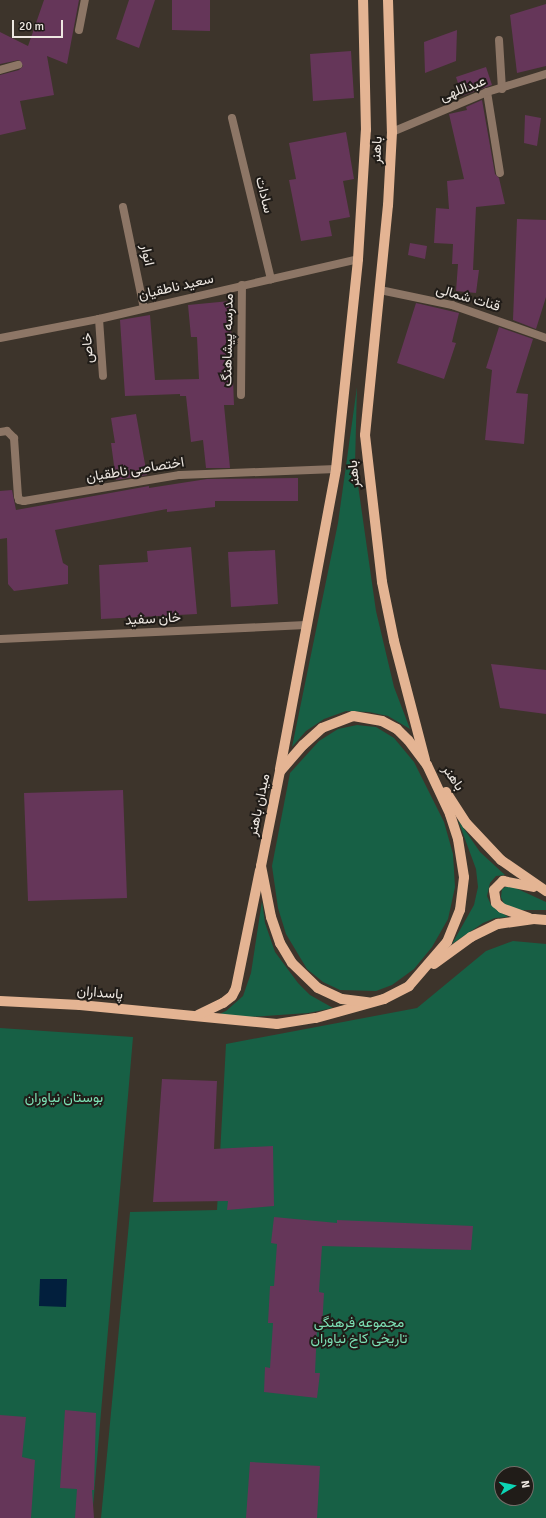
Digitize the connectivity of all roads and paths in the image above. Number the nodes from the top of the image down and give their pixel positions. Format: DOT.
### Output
graph roads {
  1 [pos="85,0"];
  2 [pos="363,0"];
  3 [pos="388,0"];
  4 [pos="79,30"];
  5 [pos="499,40"];
  6 [pos="18,65"];
  7 [pos="0,70"];
  8 [pos="546,74"];
  9 [pos="502,89"];
  10 [pos="487,92"];
  11 [pos="232,118"];
  12 [pos="392,132"];
  13 [pos="500,174"];
  14 [pos="123,207"];
  15 [pos="358,259"];
  16 [pos="271,279"];
  17 [pos="242,285"];
  18 [pos="380,290"];
  19 [pos="144,308"];
  20 [pos="99,319"];
  21 [pos="0,338"];
  22 [pos="546,338"];
  23 [pos="103,376"];
  24 [pos="241,395"];
  25 [pos="0,432"];
  26 [pos="336,469"];
  27 [pos="306,625"];
  28 [pos="0,639"];
  29 [pos="427,765"];
  30 [pos="280,771"];
  31 [pos="261,866"];
  32 [pos="544,890"];
  33 [pos="534,919"];
  34 [pos="546,920"];
  35 [pos="424,971"];
  36 [pos="0,1001"];
  37 [pos="368,1002"];
  38 [pos="198,1015"];
  1 -- 4 [label="street"];
  2 -- 15 [label="main road, باهنر"];
  3 -- 12 [label="main road, باهنر"];
  5 -- 9 [label="street"];
  6 -- 7 [label="street"];
  8 -- 9 [label="street, عبداللهی"];
  9 -- 10 [label="street, عبداللهی"];
  10 -- 12 [label="street, عبداللهی"];
  10 -- 13 [label="street"];
  11 -- 16 [label="street, سادات"];
  12 -- 18 [label="main road, باهنر"];
  14 -- 19 [label="street, انوار"];
  15 -- 16 [label="street, سعید ناطقیان"];
  15 -- 26 [label="main road, باهنر"];
  16 -- 17 [label="street, سعید ناطقیان"];
  17 -- 19 [label="street, سعید ناطقیان"];
  17 -- 24 [label="street, مدرسه پیشاهنگ"];
  18 -- 22 [label="street, قنات شمالى"];
  18 -- 29 [label="main road, باهنر"];
  19 -- 20 [label="street, سعید ناطقیان"];
  20 -- 21 [label="street, سعید ناطقیان"];
  20 -- 23 [label="street, خاص"];
  25 -- 26 [label="street, اختصاصی ناطقیان"];
  26 -- 27 [label="main road, باهنر"];
  27 -- 28 [label="street, خان سفید"];
  27 -- 30 [label="main road, باهنر"];
  29 -- 30 [label="main road, میدان باهنر"];
  29 -- 32 [label="main road, باهنر"];
  29 -- 35 [label="main road, میدان باهنر"];
  30 -- 31 [label="main road, میدان باهنر"];
  31 -- 37 [label="main road, میدان باهنر"];
  31 -- 38 [label="main road, پاسداران"];
  32 -- 33 [label="main road"];
  33 -- 34 [label="main road"];
  33 -- 35 [label="main road"];
  35 -- 37 [label="main road, میدان باهنر"];
  36 -- 38 [label="main road, پاسداران"];
  37 -- 38 [label="main road, پاسداران"];
}
